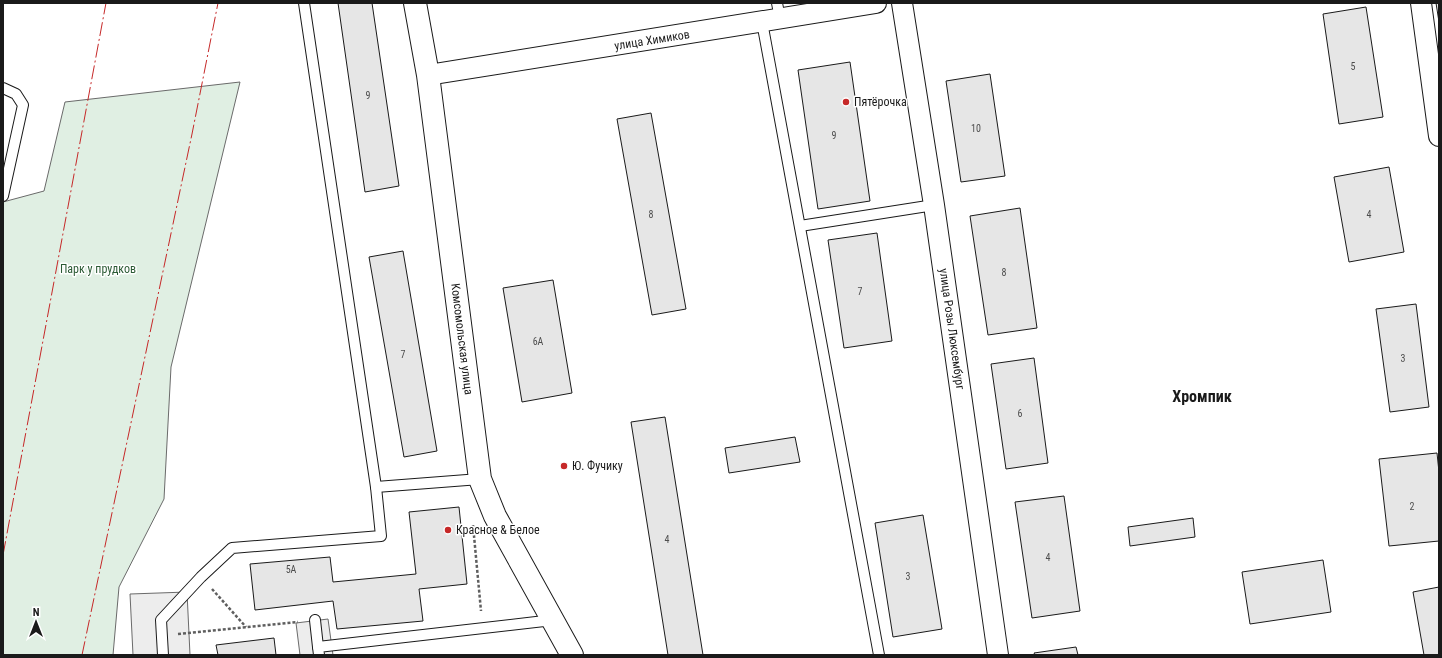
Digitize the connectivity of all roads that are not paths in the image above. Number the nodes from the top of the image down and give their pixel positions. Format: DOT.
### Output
graph roads {
  1 [pos="304,3"];
  2 [pos="415,3"];
  3 [pos="876,3"];
  4 [pos="902,3"];
  5 [pos="1421,3"];
  6 [pos="773,15"];
  7 [pos="428,75"];
  8 [pos="3,88"];
  9 [pos="1439,136"];
  10 [pos="3,196"];
  11 [pos="934,205"];
  12 [pos="800,226"];
  13 [pos="480,479"];
  14 [pos="376,487"];
  15 [pos="315,620"];
  16 [pos="553,620"];
  17 [pos="319,651"];
  18 [pos="163,655"];
  19 [pos="572,655"];
  20 [pos="879,655"];
  21 [pos="998,655"];
  1 -- 14 [label="lane"];
  2 -- 7 [label="street, Комсомольская улица"];
  3 -- 6 [label="street, улица Химиков"];
  4 -- 11 [label="street, улица Розы Люксембург"];
  5 -- 9 [label="street"];
  6 -- 7 [label="street, улица Химиков"];
  6 -- 12 [label="lane"];
  7 -- 13 [label="street, Комсомольская улица"];
  8 -- 10 [label="lane"];
  11 -- 12 [label="lane"];
  11 -- 21 [label="street, улица Розы Люксембург"];
  12 -- 20 [label="lane"];
  13 -- 14 [label="lane"];
  13 -- 16 [label="street, Комсомольская улица"];
  14 -- 18 [label="lane"];
  15 -- 17 [label="lane"];
  16 -- 17 [label="lane"];
  16 -- 19 [label="street, Комсомольская улица"];
}
